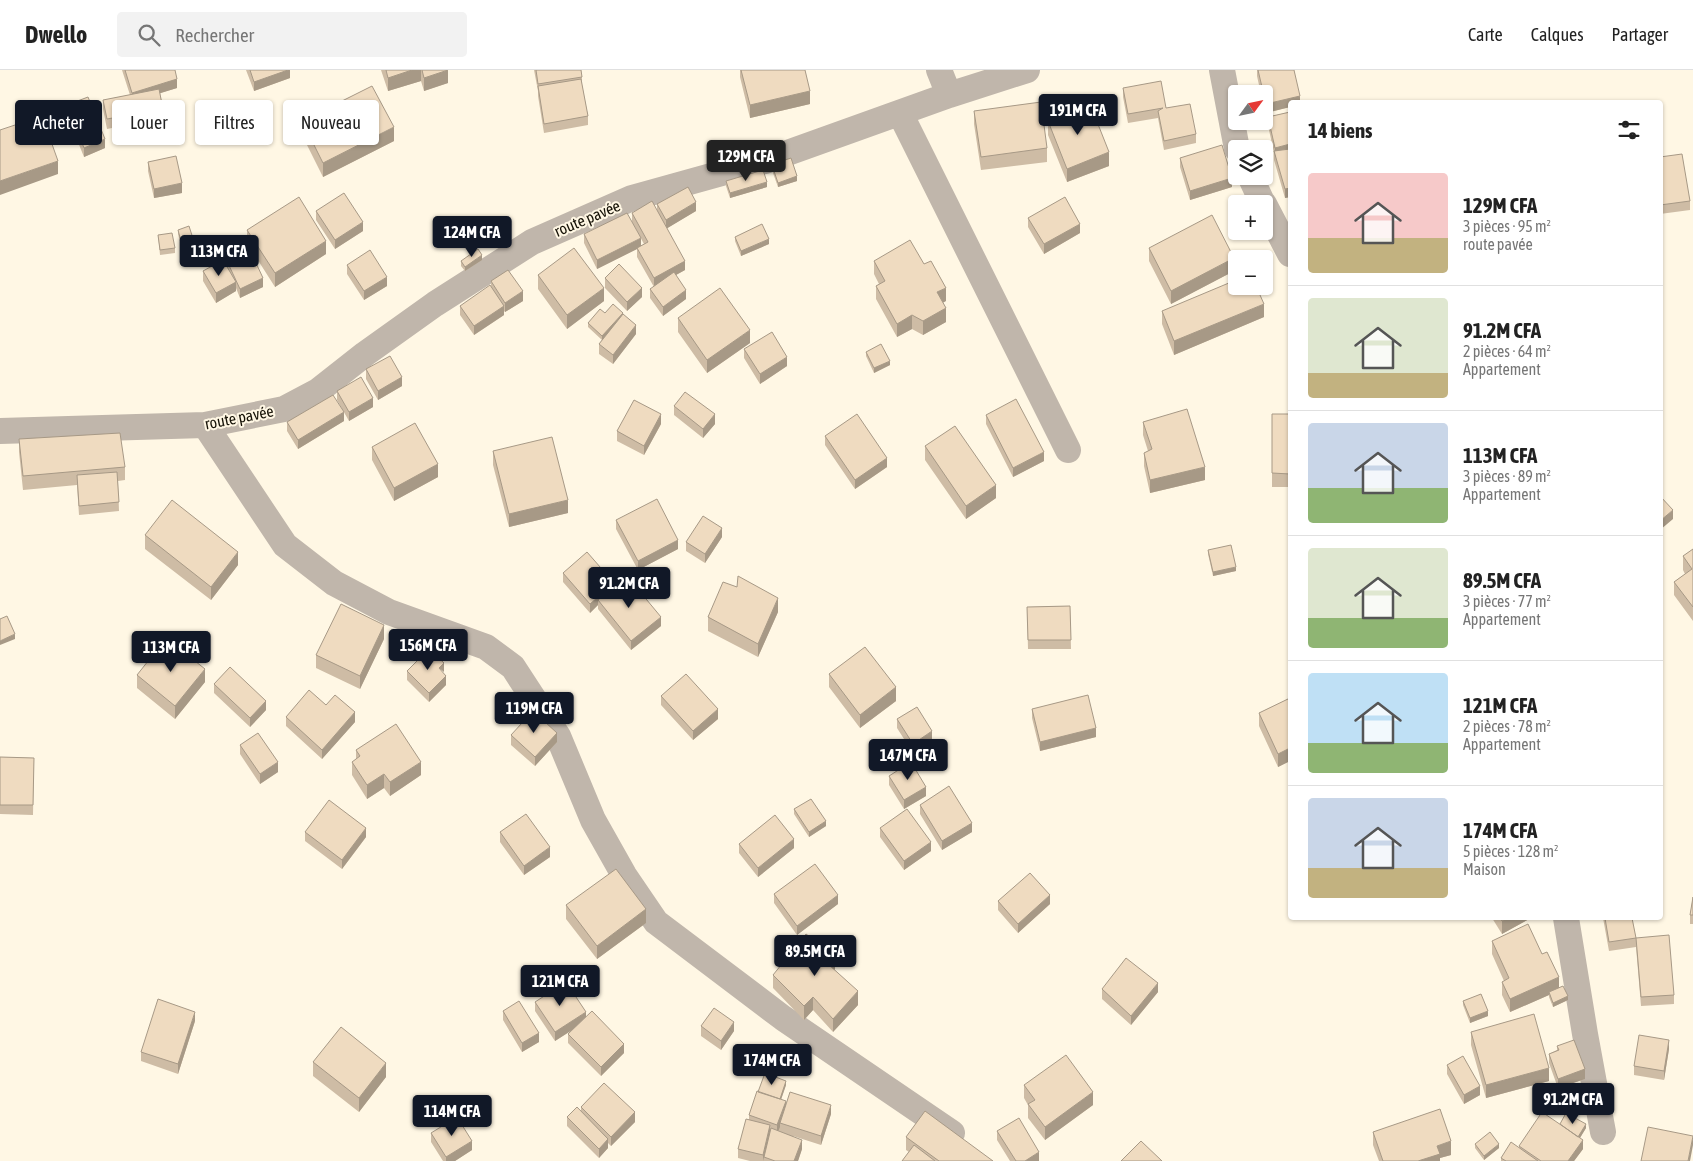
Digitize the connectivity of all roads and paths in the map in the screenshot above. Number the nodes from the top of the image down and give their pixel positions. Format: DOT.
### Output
graph roads {
  1 [pos="939,70"];
  2 [pos="1027,70"];
  3 [pos="1222,70"];
  4 [pos="950,95"];
  5 [pos="900,113"];
  6 [pos="1235,140"];
  7 [pos="1273,221"];
  8 [pos="1288,250"];
  9 [pos="205,425"];
  10 [pos="0,431"];
  11 [pos="1068,450"];
  12 [pos="1566,920"];
  13 [pos="1602,1132"];
  14 [pos="971,1146"];
  1 -- 4 [label="street"];
  2 -- 4 [label="street, route pavée"];
  3 -- 6 [label="street"];
  4 -- 5 [label="street, route pavée"];
  5 -- 9 [label="street, route pavée"];
  5 -- 11 [label="street"];
  7 -- 8 [label="street"];
  9 -- 10 [label="street, route pavée"];
  9 -- 14 [label="street"];
  12 -- 13 [label="street"];
}
